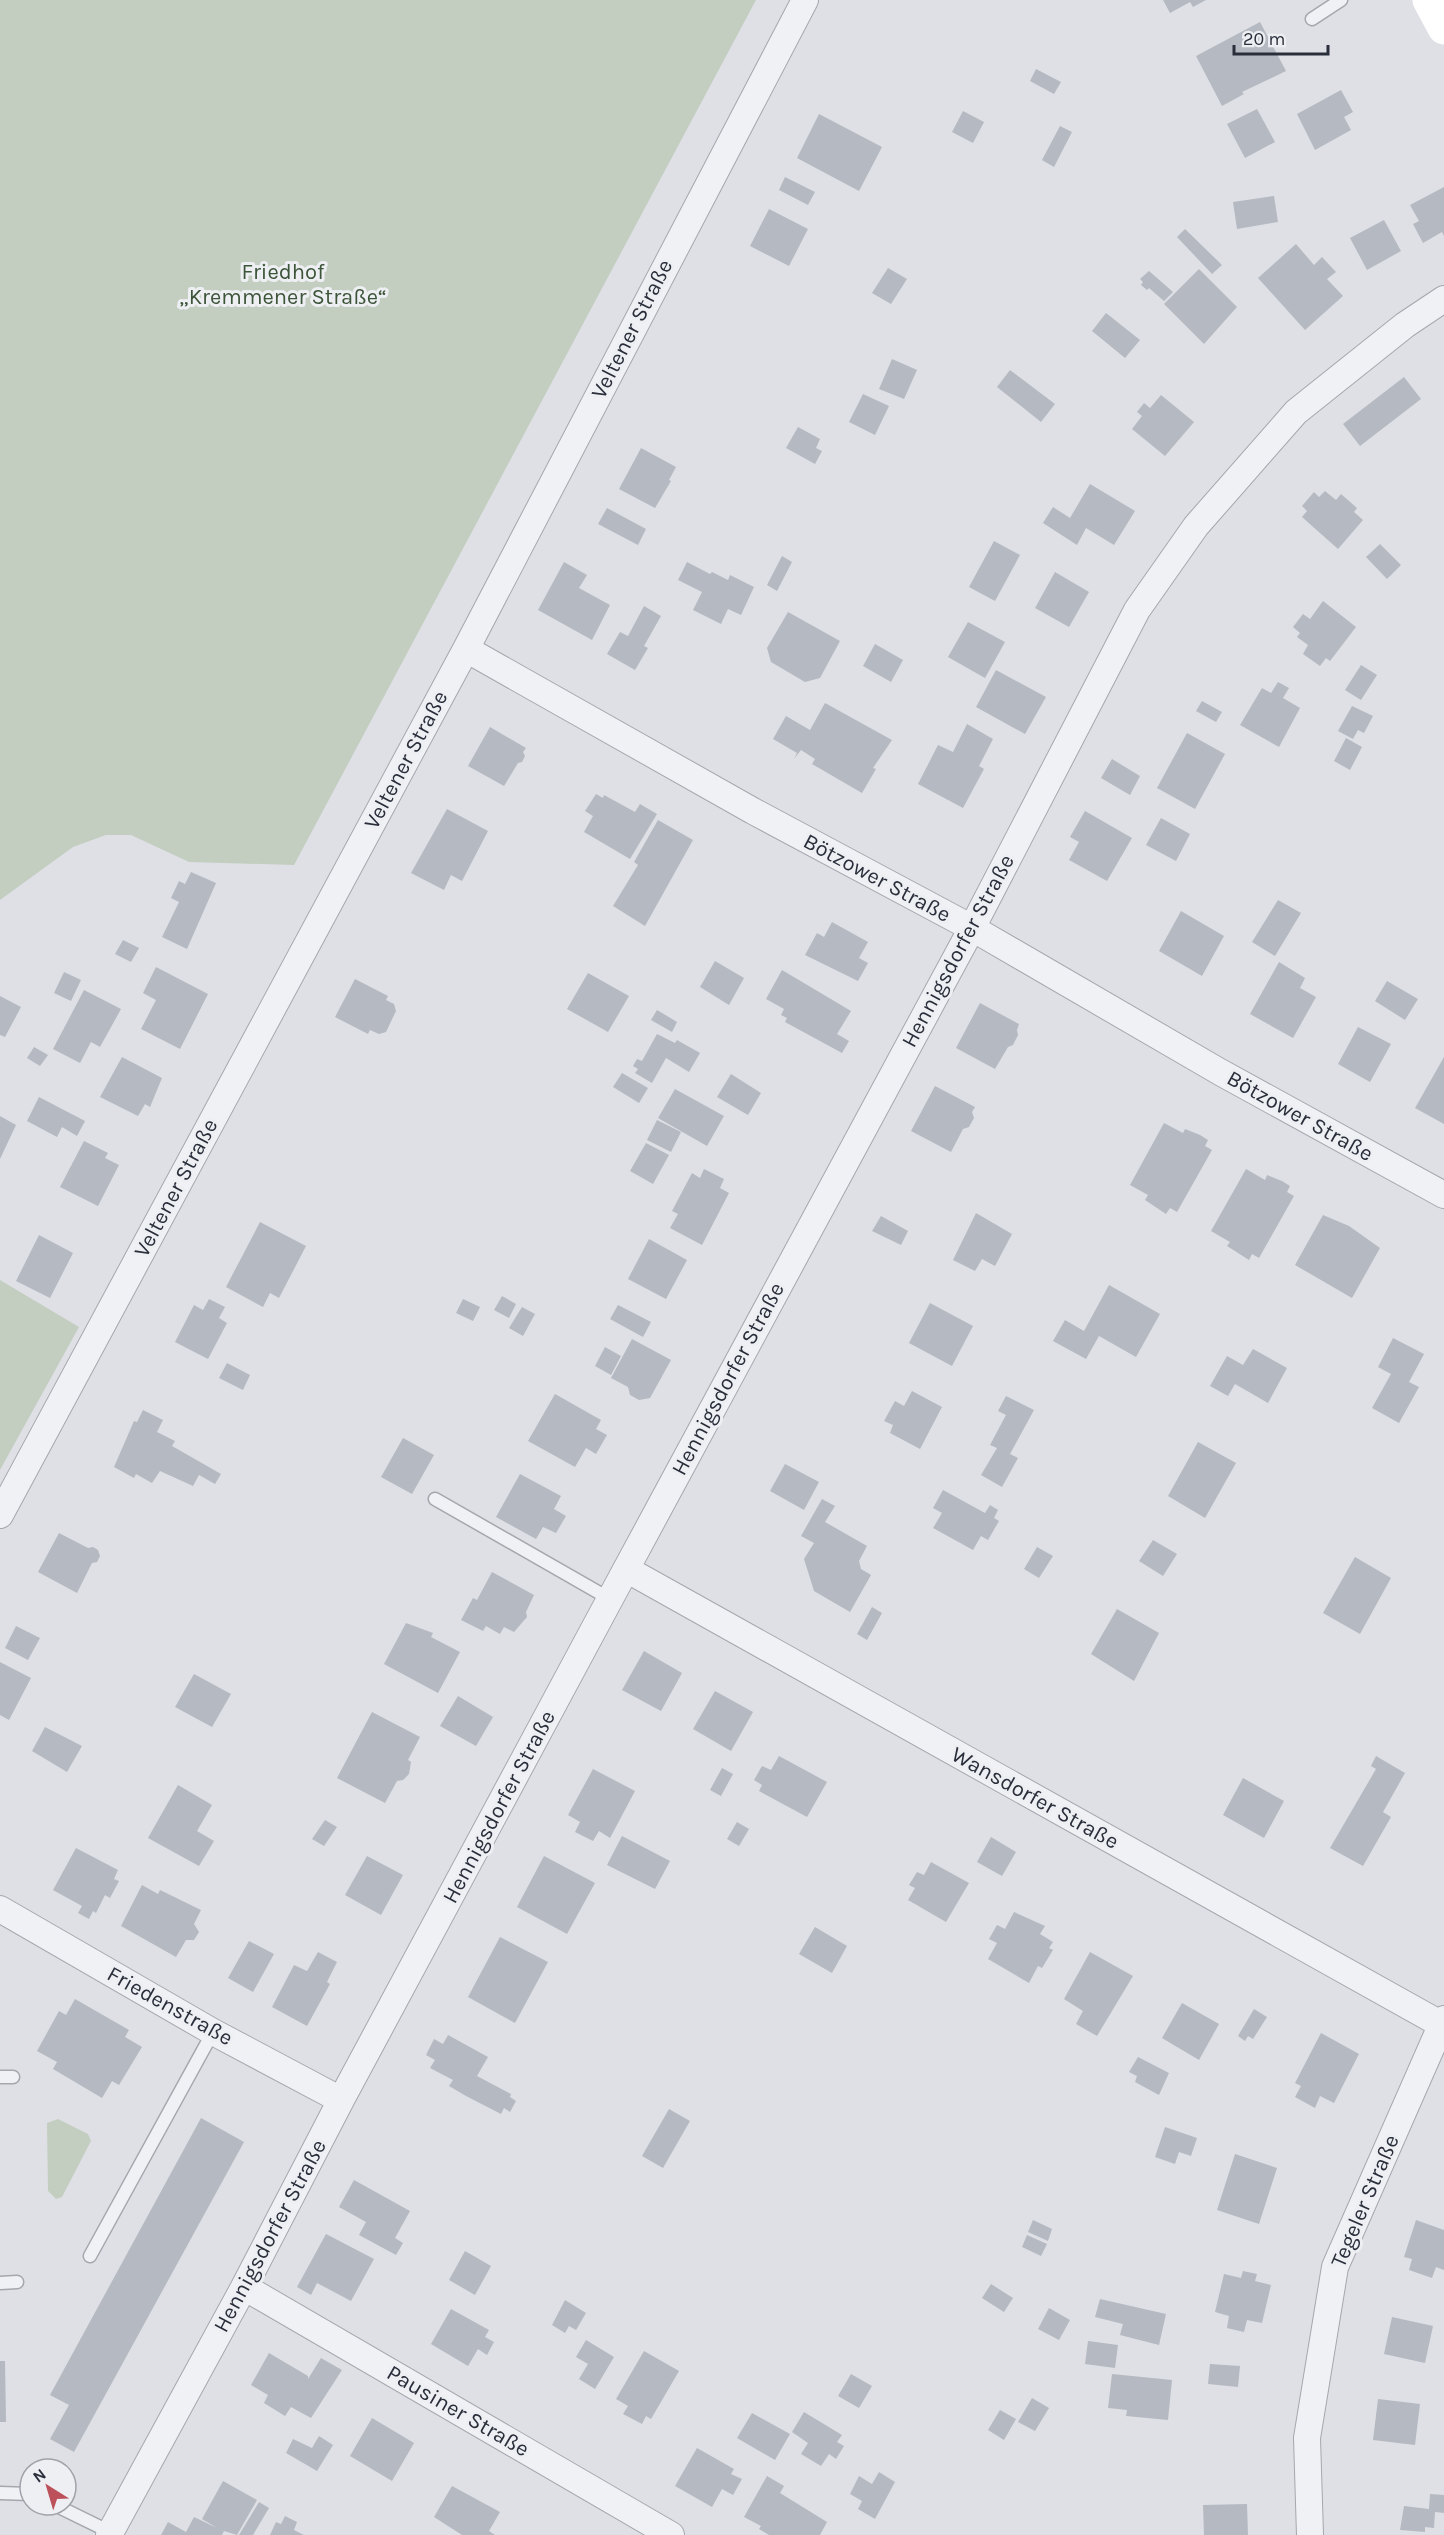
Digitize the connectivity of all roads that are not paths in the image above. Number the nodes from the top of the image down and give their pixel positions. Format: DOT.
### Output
graph roads {
  1 [pos="805,0"];
  2 [pos="1341,0"];
  3 [pos="1429,0"];
  4 [pos="1312,19"];
  5 [pos="1444,28"];
  6 [pos="1444,300"];
  7 [pos="466,649"];
  8 [pos="972,928"];
  9 [pos="1444,1196"];
  10 [pos="435,1499"];
  11 [pos="0,1515"];
  12 [pos="626,1569"];
  13 [pos="609,1599"];
  14 [pos="0,1909"];
  15 [pos="1443,2023"];
  16 [pos="213,2032"];
  17 [pos="341,2100"];
  18 [pos="90,2256"];
  19 [pos="17,2282"];
  20 [pos="0,2283"];
  21 [pos="244,2287"];
  22 [pos="0,2493"];
  23 [pos="18,2494"];
  24 [pos="78,2517"];
  25 [pos="109,2533"];
  26 [pos="671,2535"];
  27 [pos="1310,2535"];
  1 -- 7 [label="street, Veltener Straße"];
  2 -- 4 [label="lane"];
  3 -- 5 [label="main road"];
  6 -- 8 [label="street, Hennigsdorfer Straße"];
  7 -- 8 [label="street, Bötzower Straße"];
  7 -- 11 [label="street, Veltener Straße"];
  8 -- 9 [label="street, Bötzower Straße"];
  8 -- 12 [label="street, Hennigsdorfer Straße"];
  10 -- 13 [label="lane"];
  12 -- 13 [label="street, Hennigsdorfer Straße"];
  12 -- 15 [label="street, Wansdorfer Straße"];
  13 -- 17 [label="street, Hennigsdorfer Straße"];
  14 -- 16 [label="street, Friedenstraße"];
  15 -- 27 [label="street, Tegeler Straße"];
  16 -- 17 [label="street, Friedenstraße"];
  16 -- 18 [label="lane"];
  17 -- 21 [label="street, Hennigsdorfer Straße"];
  19 -- 20 [label="lane"];
  21 -- 25 [label="street, Hennigsdorfer Straße"];
  21 -- 26 [label="street, Pausiner Straße"];
  22 -- 23 [label="lane"];
  24 -- 25 [label="lane"];
}
